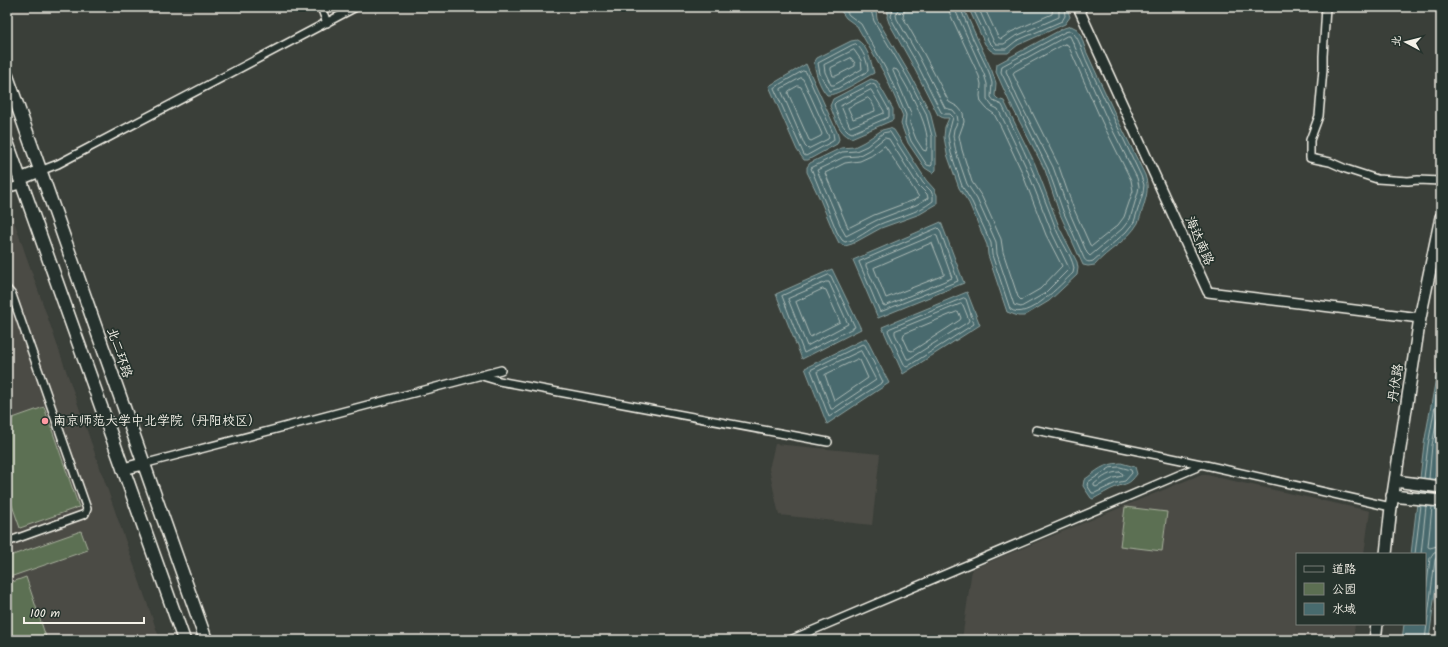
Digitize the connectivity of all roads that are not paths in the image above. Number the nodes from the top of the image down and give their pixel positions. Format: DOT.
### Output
graph roads {
  1 [pos="321,7"];
  2 [pos="356,7"];
  3 [pos="1078,7"];
  4 [pos="1326,7"];
  5 [pos="327,23"];
  6 [pos="7,76"];
  7 [pos="7,142"];
  8 [pos="40,171"];
  9 [pos="1441,181"];
  10 [pos="21,182"];
  11 [pos="7,189"];
  12 [pos="1441,217"];
  13 [pos="7,288"];
  14 [pos="1420,318"];
  15 [pos="501,370"];
  16 [pos="481,376"];
  17 [pos="1036,430"];
  18 [pos="828,442"];
  19 [pos="143,464"];
  20 [pos="1200,464"];
  21 [pos="122,469"];
  22 [pos="1395,481"];
  23 [pos="1441,487"];
  24 [pos="1392,501"];
  25 [pos="1441,501"];
  26 [pos="7,542"];
  27 [pos="1386,553"];
  28 [pos="1377,625"];
  29 [pos="184,640"];
  30 [pos="206,640"];
  31 [pos="790,640"];
  32 [pos="1375,640"];
  1 -- 5 [label="street"];
  2 -- 5 [label="street"];
  3 -- 14 [label="street, 海达南路"];
  4 -- 9 [label="street"];
  5 -- 8 [label="street"];
  6 -- 8 [label="main road, 北二环路"];
  7 -- 10 [label="main road"];
  8 -- 10 [label="main road"];
  8 -- 19 [label="main road, 北二环路"];
  10 -- 11 [label="street"];
  10 -- 21 [label="main road"];
  12 -- 14 [label="main road, 丹伏路"];
  13 -- 26 [label="street"];
  14 -- 22 [label="main road, 丹伏路"];
  15 -- 16 [label="street"];
  16 -- 18 [label="street"];
  16 -- 19 [label="street"];
  17 -- 20 [label="street"];
  19 -- 21 [label="main road"];
  19 -- 30 [label="main road, 北二环路"];
  20 -- 24 [label="street"];
  20 -- 31 [label="street"];
  21 -- 29 [label="main road"];
  22 -- 23 [label="main road"];
  22 -- 24 [label="main road, 丹伏路"];
  24 -- 25 [label="main road"];
  24 -- 27 [label="main road, 丹伏路"];
  28 -- 32 [label="main road"];
}
